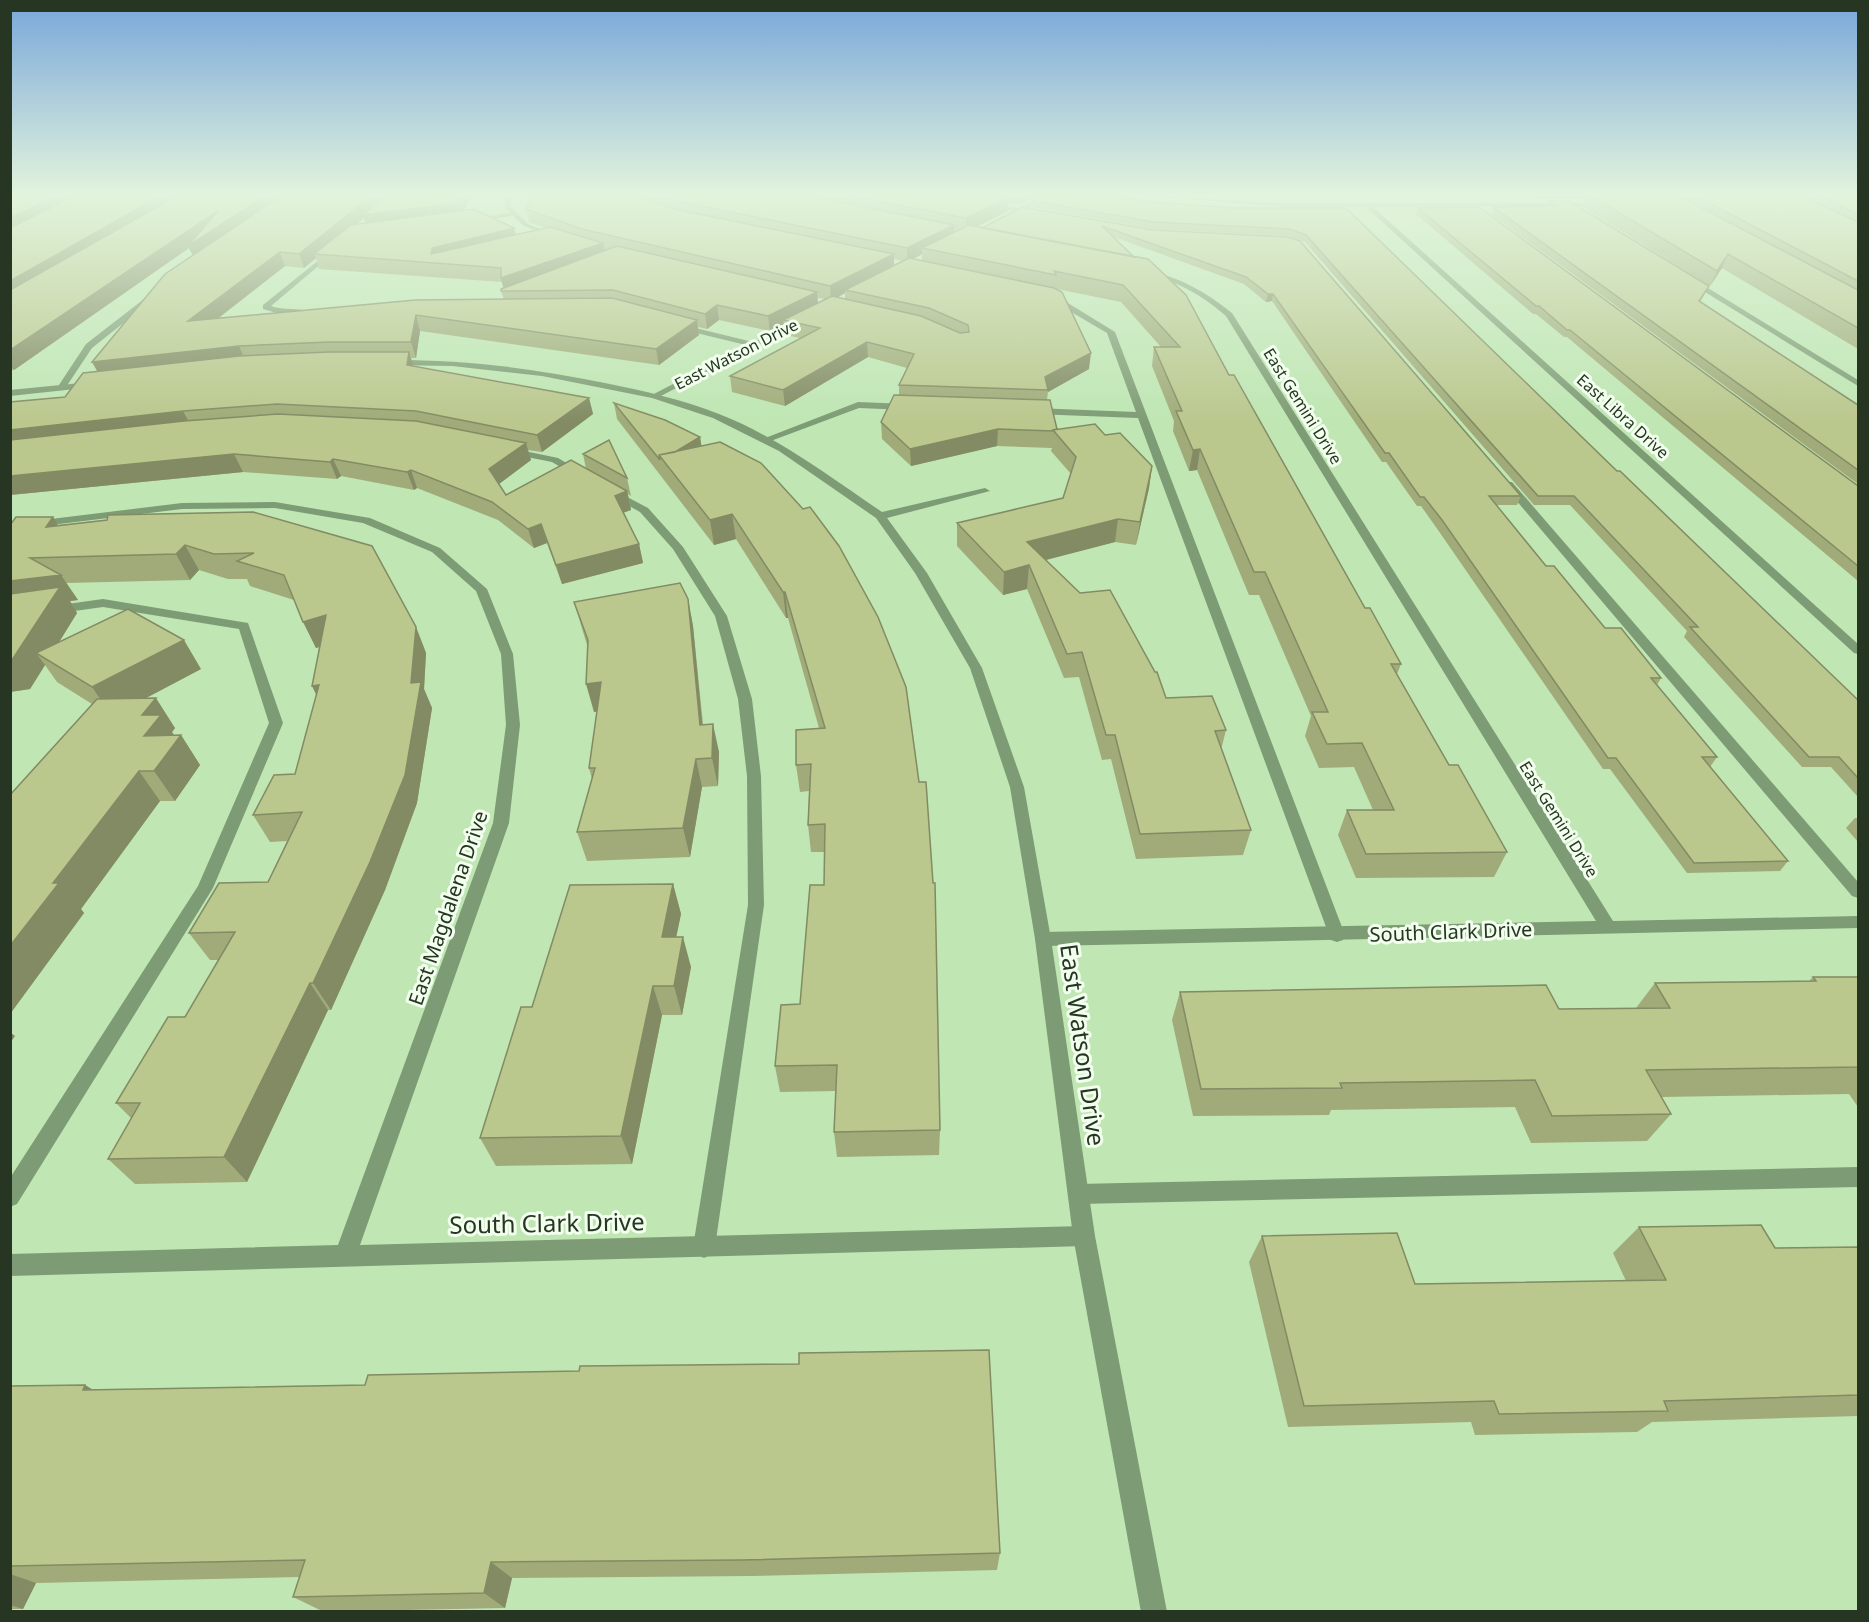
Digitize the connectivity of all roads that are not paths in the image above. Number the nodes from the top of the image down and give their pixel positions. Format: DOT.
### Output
graph roads {
  1 [pos="308,272"];
  2 [pos="1143,272"];
  3 [pos="1441,272"];
  4 [pos="1679,272"];
  5 [pos="164,288"];
  6 [pos="1045,296"];
  7 [pos="314,312"];
  8 [pos="812,315"];
  9 [pos="670,323"];
  10 [pos="754,345"];
  11 [pos="382,363"];
  12 [pos="1858,383"];
  13 [pos="96,384"];
  14 [pos="61,388"];
  15 [pos="10,393"];
  16 [pos="654,396"];
  17 [pos="917,407"];
  18 [pos="1024,411"];
  19 [pos="1142,415"];
  20 [pos="765,440"];
  21 [pos="500,449"];
  22 [pos="1503,479"];
  23 [pos="985,491"];
  24 [pos="880,516"];
  25 [pos="10,527"];
  26 [pos="34,613"];
  27 [pos="1858,650"];
  28 [pos="1858,892"];
  29 [pos="1858,922"];
  30 [pos="1608,927"];
  31 [pos="1336,935"];
  32 [pos="1043,939"];
  33 [pos="1858,1177"];
  34 [pos="1078,1194"];
  35 [pos="10,1197"];
  36 [pos="1084,1236"];
  37 [pos="704,1247"];
  38 [pos="345,1256"];
  39 [pos="10,1264"];
  40 [pos="1154,1611"];
  1 -- 7 [label="street"];
  2 -- 30 [label="street, East Gemini Drive"];
  3 -- 27 [label="street, East Libra Drive"];
  4 -- 12 [label="street"];
  5 -- 14 [label="street"];
  6 -- 19 [label="street"];
  8 -- 10 [label="street, East Watson Drive"];
  9 -- 10 [label="street"];
  10 -- 16 [label="street, East Watson Drive"];
  11 -- 16 [label="street"];
  13 -- 14 [label="street"];
  14 -- 15 [label="street"];
  16 -- 20 [label="street, East Watson Drive"];
  17 -- 20 [label="street"];
  18 -- 19 [label="street"];
  19 -- 31 [label="street"];
  20 -- 24 [label="street, East Watson Drive"];
  21 -- 37 [label="street"];
  22 -- 28 [label="street"];
  23 -- 24 [label="street"];
  24 -- 32 [label="street, East Watson Drive"];
  25 -- 38 [label="street, East Magdalena Drive"];
  26 -- 35 [label="street"];
  29 -- 30 [label="street, South Clark Drive"];
  30 -- 31 [label="street, South Clark Drive"];
  31 -- 32 [label="street, South Clark Drive"];
  32 -- 34 [label="street, East Watson Drive"];
  33 -- 34 [label="street"];
  34 -- 36 [label="street, East Watson Drive"];
  36 -- 37 [label="street, South Clark Drive"];
  36 -- 40 [label="street, East Watson Drive"];
  37 -- 38 [label="street, South Clark Drive"];
  38 -- 39 [label="street, South Clark Drive"];
}
